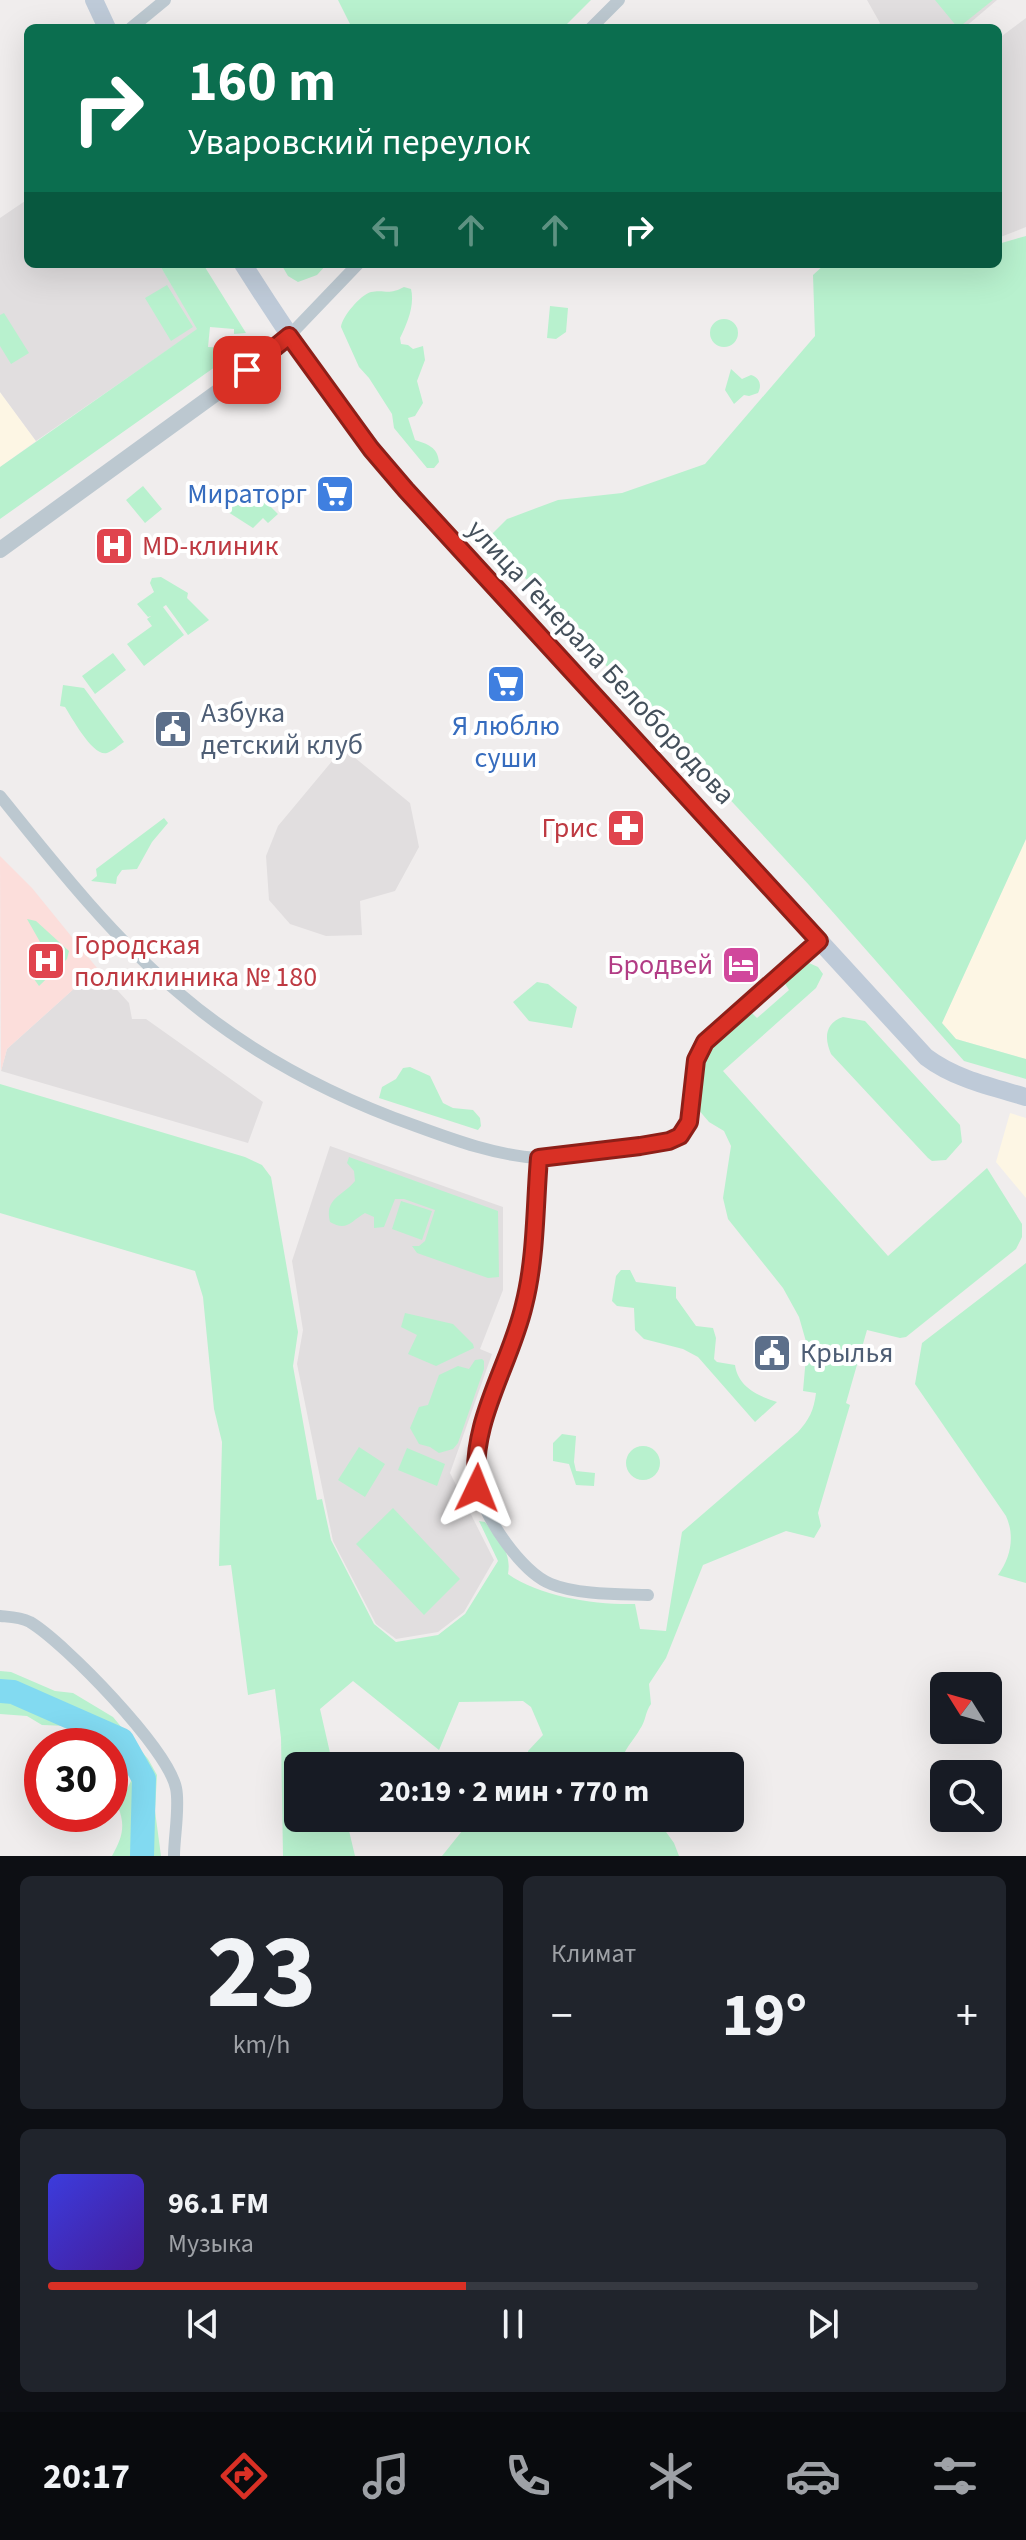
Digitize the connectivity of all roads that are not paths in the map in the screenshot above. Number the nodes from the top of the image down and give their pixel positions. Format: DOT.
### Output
graph roads {
  1 [pos="94,0"];
  2 [pos="165,0"];
  3 [pos="619,0"];
  4 [pos="105,24"];
  5 [pos="136,24"];
  6 [pos="595,24"];
  7 [pos="246,268"];
  8 [pos="354,268"];
  9 [pos="289,336"];
  10 [pos="0,550"];
  11 [pos="0,796"];
  12 [pos="819,941"];
  13 [pos="1026,1097"];
  14 [pos="539,1158"];
  15 [pos="648,1595"];
  16 [pos="0,1616"];
  17 [pos="174,1856"];
  1 -- 4 [label="main road"];
  2 -- 5 [label="street"];
  3 -- 6 [label="street"];
  7 -- 9 [label="main road, улица Генерала Белобородова"];
  8 -- 9 [label="street"];
  9 -- 10 [label="street"];
  9 -- 12 [label="main road, улица Генерала Белобородова"];
  11 -- 14 [label="street"];
  12 -- 13 [label="main road, улица Генерала Белобородова"];
  12 -- 14 [label="street"];
  14 -- 15 [label="street"];
  16 -- 17 [label="street"];
}
